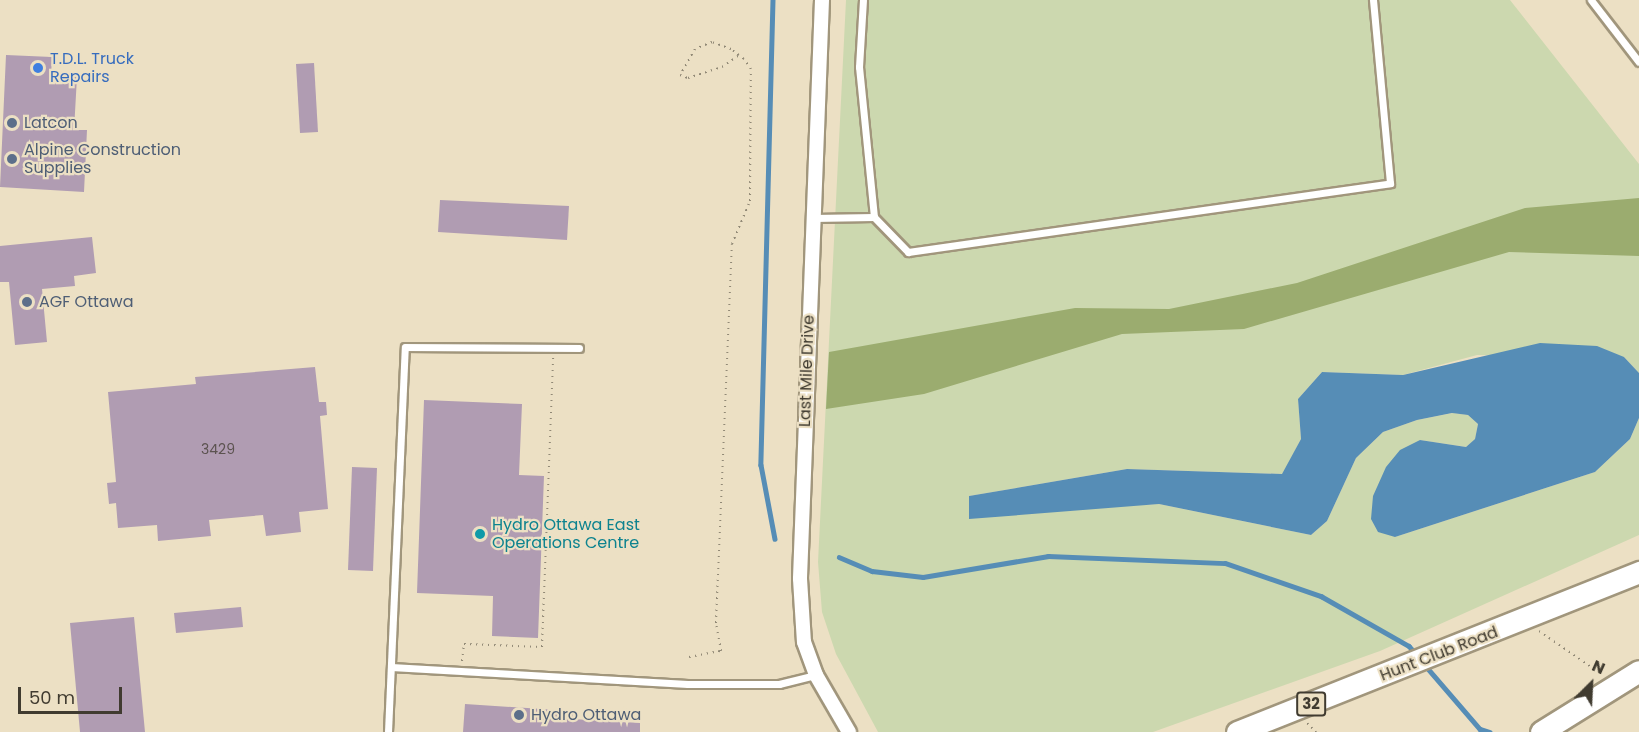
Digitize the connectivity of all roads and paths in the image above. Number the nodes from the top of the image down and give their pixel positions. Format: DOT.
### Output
graph roads {
  1 [pos="822,0"];
  2 [pos="863,0"];
  3 [pos="1373,0"];
  4 [pos="1591,0"];
  5 [pos="739,55"];
  6 [pos="1639,62"];
  7 [pos="813,218"];
  8 [pos="874,218"];
  9 [pos="553,348"];
  10 [pos="579,348"];
  11 [pos="1639,572"];
  12 [pos="1524,621"];
  13 [pos="689,657"];
  14 [pos="391,667"];
  15 [pos="461,671"];
  16 [pos="1639,671"];
  17 [pos="816,675"];
  18 [pos="1618,684"];
  19 [pos="388,732"];
  20 [pos="849,732"];
  21 [pos="1237,732"];
  22 [pos="1541,732"];
  1 -- 7 [label="street, Last Mile Drive"];
  2 -- 8 [label="lane"];
  3 -- 8 [label="lane"];
  4 -- 6 [label="lane"];
  5 -- 5 [label="path"];
  5 -- 13 [label="path"];
  7 -- 8 [label="lane"];
  7 -- 17 [label="street, Last Mile Drive"];
  9 -- 10 [label="lane"];
  9 -- 14 [label="lane"];
  9 -- 15 [label="path"];
  11 -- 12 [label="main road, Hunt Club Road / 32"];
  12 -- 18 [label="path"];
  12 -- 21 [label="main road, Hunt Club Road / 32"];
  14 -- 15 [label="lane"];
  14 -- 19 [label="lane"];
  15 -- 17 [label="lane"];
  16 -- 18 [label="main road"];
  17 -- 20 [label="street, Last Mile Drive"];
  18 -- 22 [label="main road"];
}
